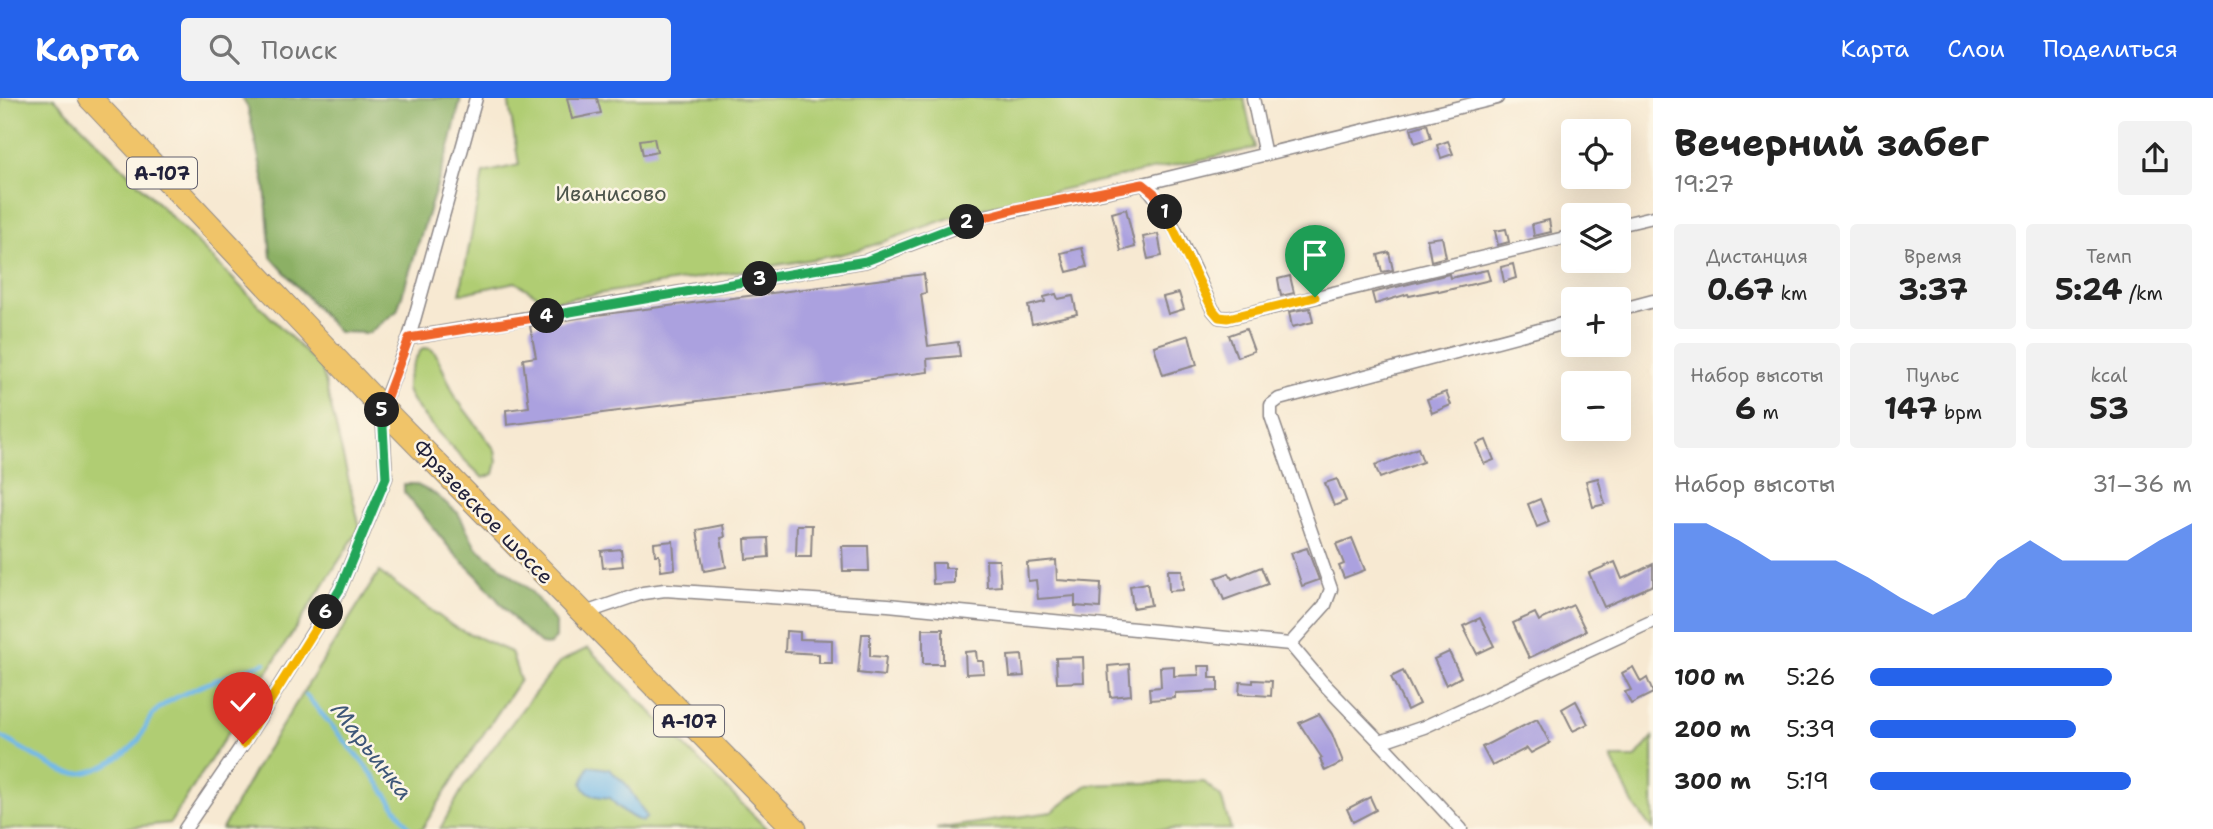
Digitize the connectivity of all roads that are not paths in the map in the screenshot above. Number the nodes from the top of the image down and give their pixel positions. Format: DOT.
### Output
graph roads {
  1 [pos="90,98"];
  2 [pos="476,98"];
  3 [pos="1253,98"];
  4 [pos="1497,98"];
  5 [pos="1265,155"];
  6 [pos="1143,184"];
  7 [pos="1653,217"];
  8 [pos="1631,222"];
  9 [pos="1561,239"];
  10 [pos="1653,301"];
  11 [pos="1631,307"];
  12 [pos="1561,324"];
  13 [pos="409,338"];
  14 [pos="382,408"];
  15 [pos="582,614"];
  16 [pos="1653,621"];
  17 [pos="1290,644"];
  18 [pos="1380,742"];
  19 [pos="185,829"];
  20 [pos="795,829"];
  21 [pos="1461,829"];
  1 -- 14 [label="highway, Фрязевское шоссе / А-107"];
  2 -- 13 [label="street"];
  3 -- 5 [label="street"];
  4 -- 5 [label="street"];
  5 -- 6 [label="street"];
  6 -- 9 [label="street"];
  6 -- 13 [label="street"];
  7 -- 8 [label="street"];
  10 -- 11 [label="street"];
  12 -- 17 [label="street"];
  13 -- 14 [label="street"];
  14 -- 15 [label="highway, Фрязевское шоссе / А-107"];
  14 -- 19 [label="street"];
  15 -- 17 [label="street"];
  15 -- 20 [label="highway, Фрязевское шоссе / А-107"];
  16 -- 18 [label="street"];
  17 -- 18 [label="street"];
  18 -- 21 [label="street"];
}
